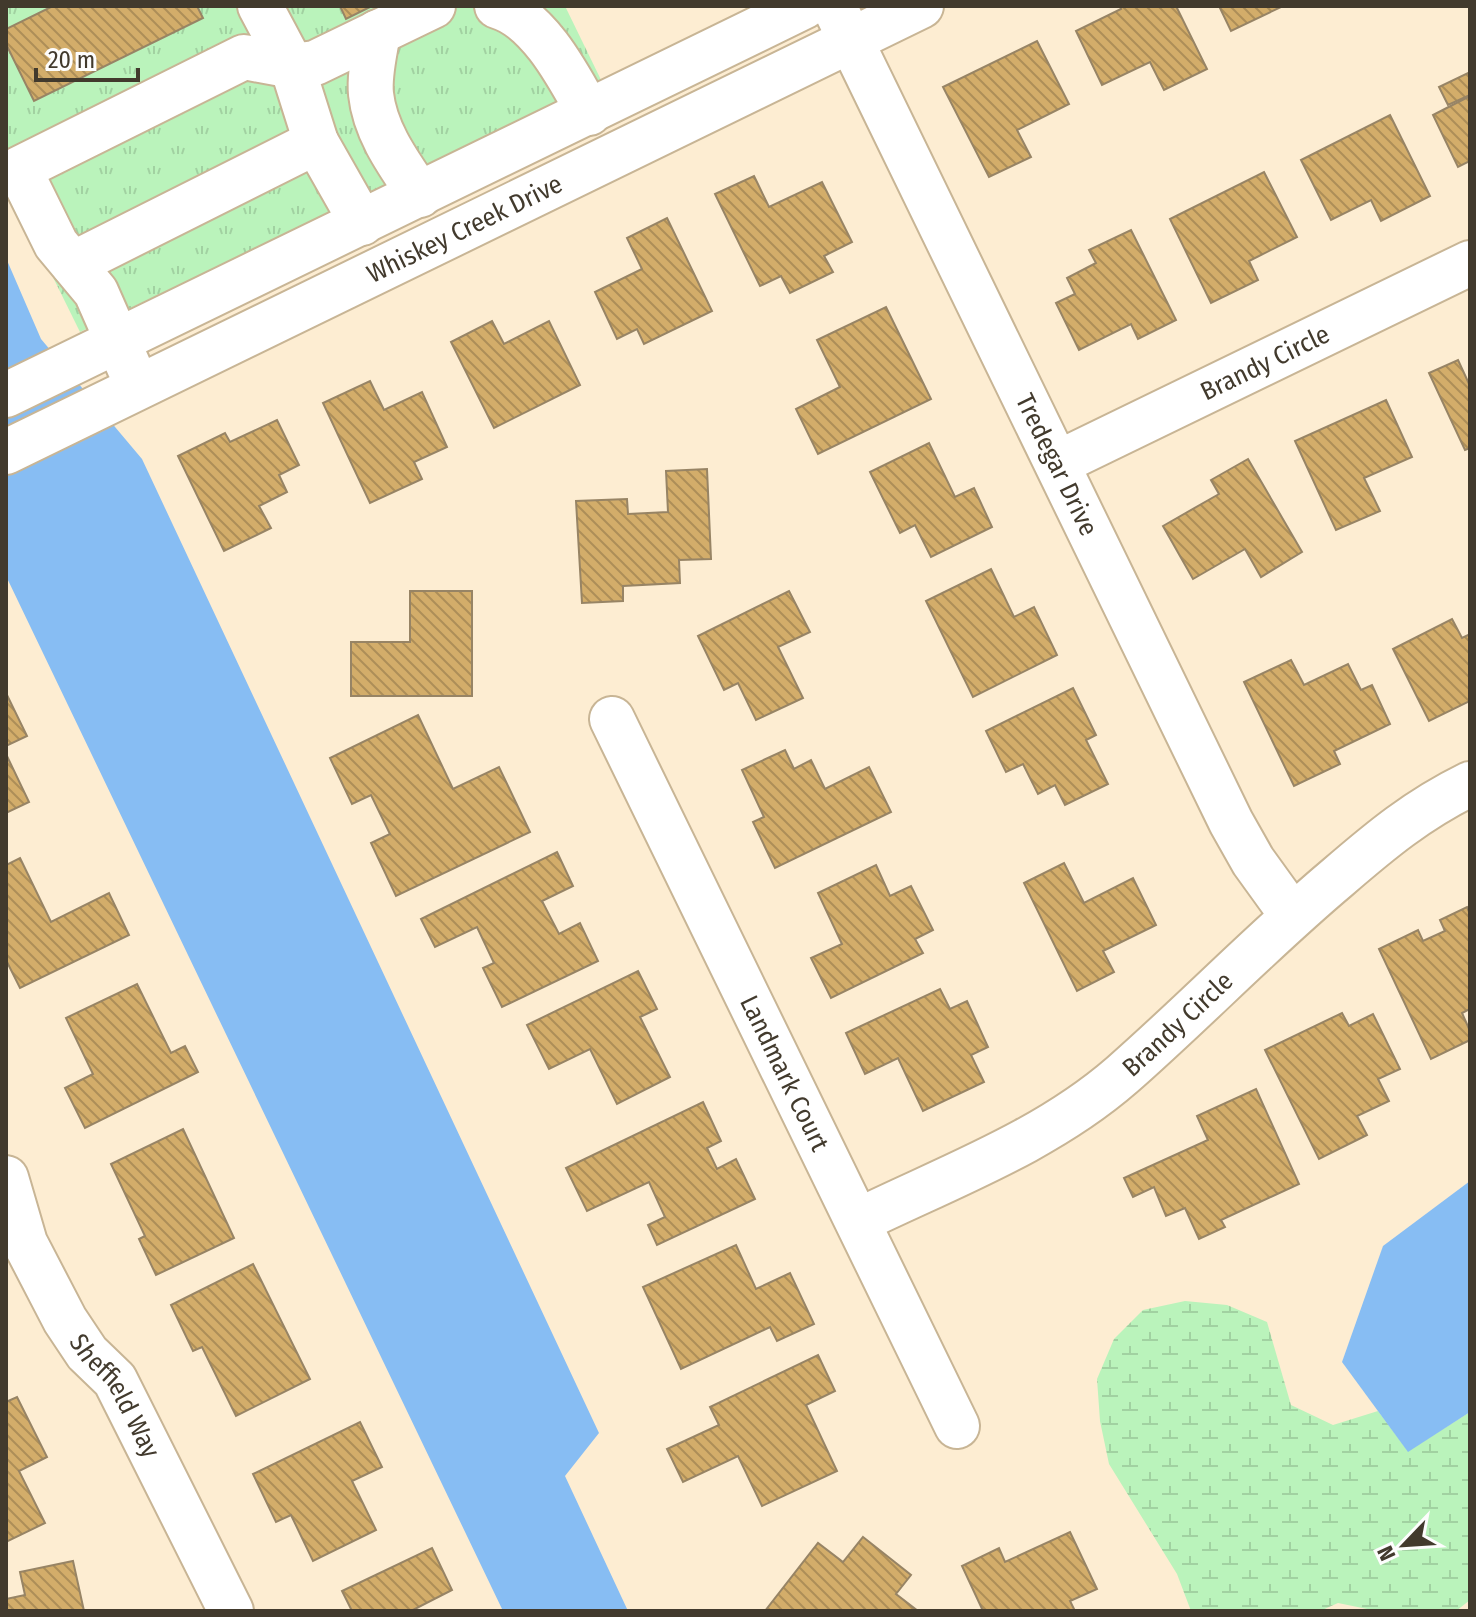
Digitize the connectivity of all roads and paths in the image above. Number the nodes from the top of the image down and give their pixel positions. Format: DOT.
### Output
graph roads {
  1 [pos="260,6"];
  2 [pos="433,6"];
  3 [pos="497,6"];
  4 [pos="805,6"];
  5 [pos="921,6"];
  6 [pos="841,24"];
  7 [pos="378,32"];
  8 [pos="292,66"];
  9 [pos="589,113"];
  10 [pos="316,142"];
  11 [pos="12,160"];
  12 [pos="420,195"];
  13 [pos="362,223"];
  14 [pos="1470,263"];
  15 [pos="73,264"];
  16 [pos="104,348"];
  17 [pos="126,393"];
  18 [pos="6,395"];
  19 [pos="6,452"];
  20 [pos="1058,463"];
  21 [pos="612,719"];
  22 [pos="1470,784"];
  23 [pos="1292,915"];
  24 [pos="6,1178"];
  25 [pos="858,1221"];
  26 [pos="957,1426"];
  27 [pos="231,1611"];
  1 -- 8 [label="street"];
  2 -- 7 [label="street"];
  3 -- 9 [label="street"];
  4 -- 9 [label="street, Whiskey Creek Drive"];
  5 -- 6 [label="street, Whiskey Creek Drive"];
  6 -- 17 [label="street, Whiskey Creek Drive"];
  6 -- 20 [label="street, Tredegar Drive"];
  7 -- 8 [label="street"];
  7 -- 12 [label="street"];
  8 -- 10 [label="street"];
  8 -- 11 [label="street"];
  9 -- 12 [label="street, Whiskey Creek Drive"];
  10 -- 13 [label="street"];
  10 -- 15 [label="street"];
  11 -- 15 [label="street"];
  12 -- 13 [label="street, Whiskey Creek Drive"];
  13 -- 16 [label="street, Whiskey Creek Drive"];
  14 -- 20 [label="street, Brandy Circle"];
  15 -- 16 [label="street"];
  16 -- 17 [label="street"];
  16 -- 18 [label="street, Whiskey Creek Drive"];
  17 -- 19 [label="street, Whiskey Creek Drive"];
  20 -- 23 [label="street, Tredegar Drive"];
  21 -- 25 [label="street, Landmark Court"];
  22 -- 23 [label="street, Brandy Circle"];
  23 -- 25 [label="street, Brandy Circle"];
  24 -- 27 [label="street, Sheffield Way"];
  25 -- 26 [label="street, Landmark Court"];
}
